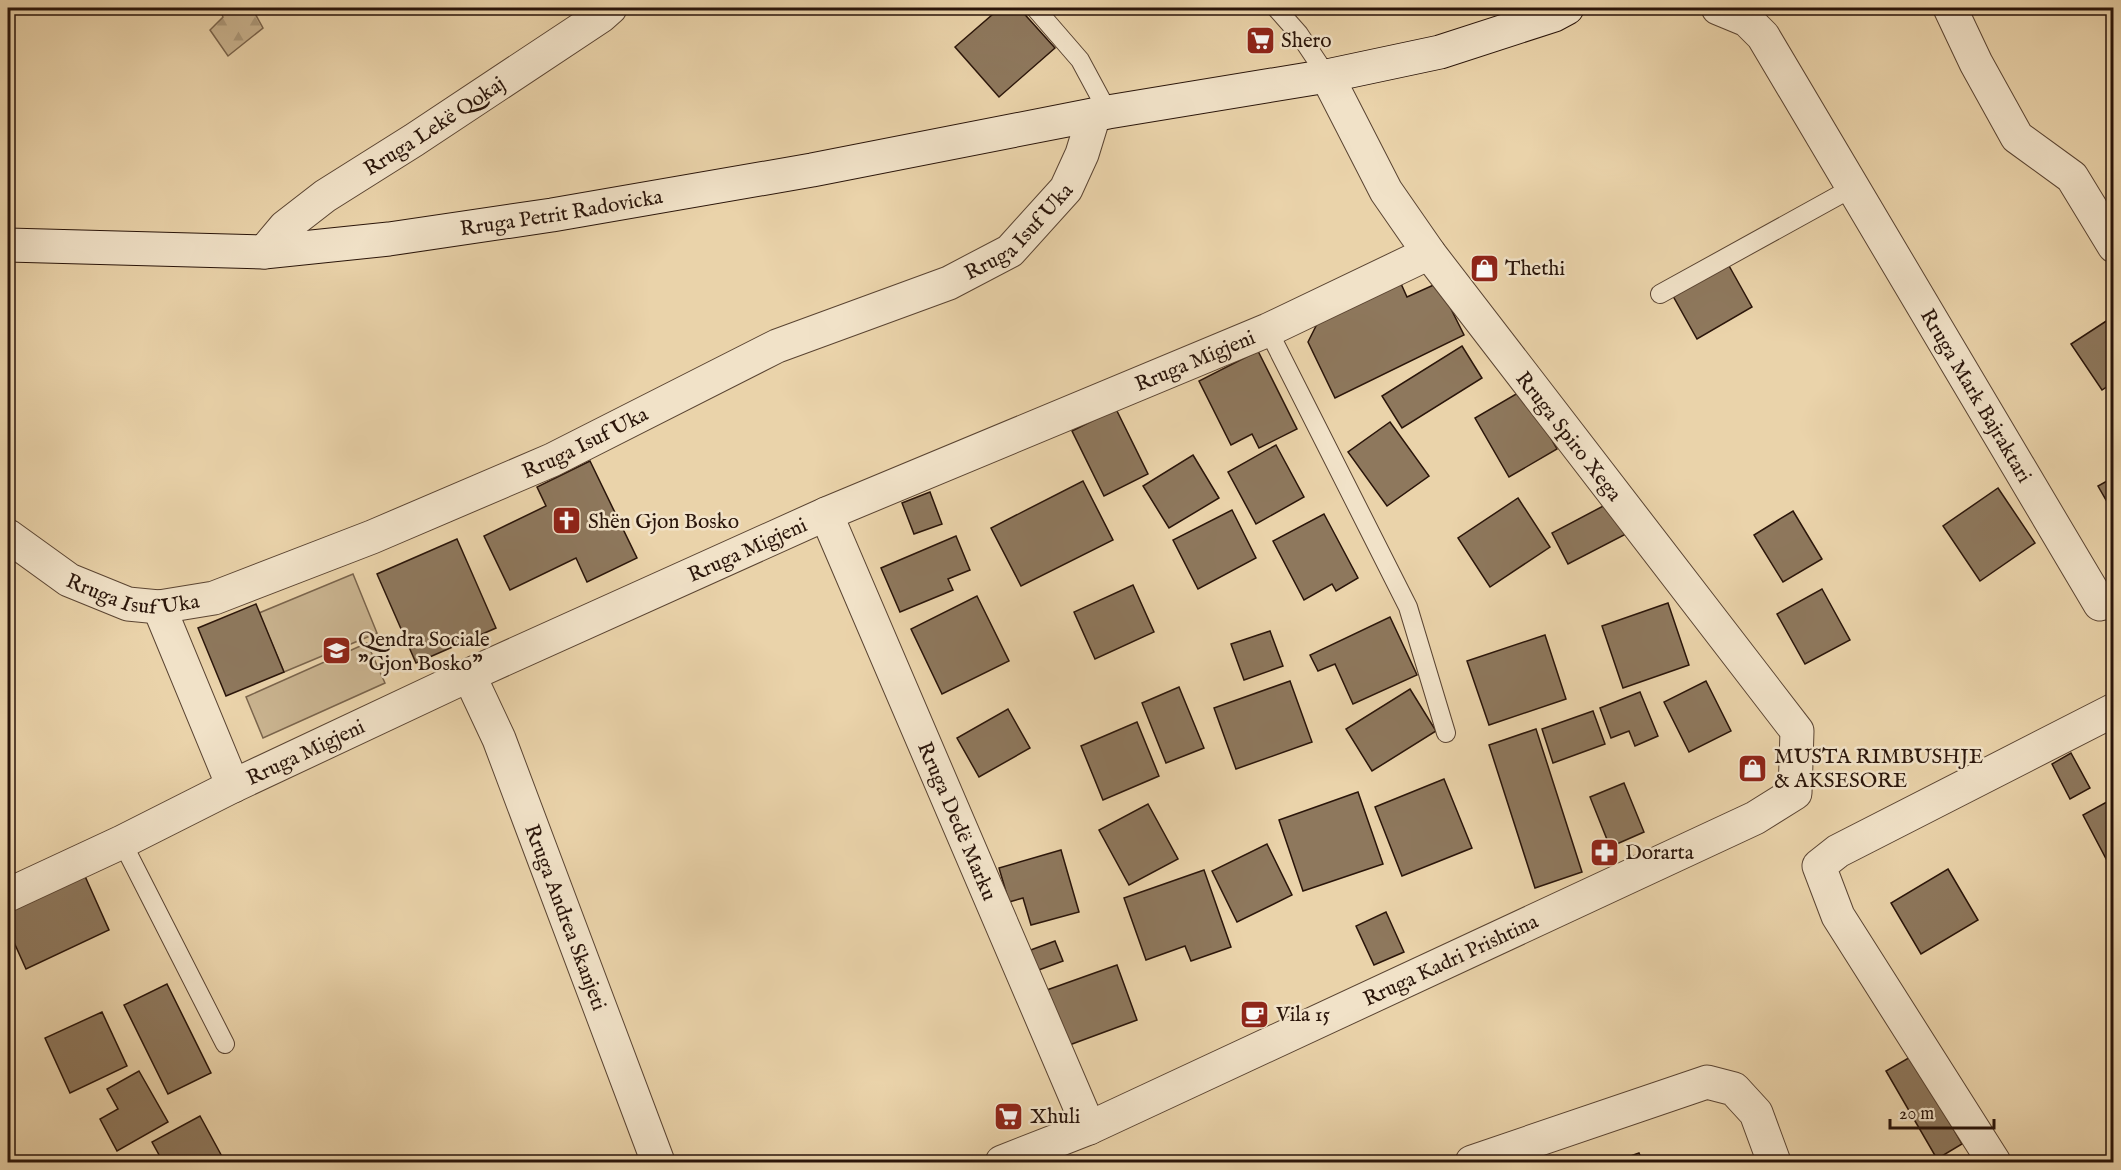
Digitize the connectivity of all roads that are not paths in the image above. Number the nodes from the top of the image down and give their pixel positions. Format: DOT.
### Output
graph roads {
  1 [pos="610,8"];
  2 [pos="1035,8"];
  3 [pos="1276,8"];
  4 [pos="1568,8"];
  5 [pos="1718,8"];
  6 [pos="1950,8"];
  7 [pos="1327,76"];
  8 [pos="1101,114"];
  9 [pos="1852,188"];
  10 [pos="8,245"];
  11 [pos="2114,246"];
  12 [pos="264,252"];
  13 [pos="1429,253"];
  14 [pos="1660,294"];
  15 [pos="1268,330"];
  16 [pos="826,514"];
  17 [pos="8,536"];
  18 [pos="2100,604"];
  19 [pos="159,607"];
  20 [pos="469,675"];
  21 [pos="2114,710"];
  22 [pos="1446,733"];
  23 [pos="233,786"];
  24 [pos="1795,793"];
  25 [pos="122,842"];
  26 [pos="8,895"];
  27 [pos="225,1044"];
  28 [pos="1089,1128"];
  29 [pos="658,1162"];
  30 [pos="1002,1162"];
  31 [pos="1472,1162"];
  32 [pos="1774,1162"];
  33 [pos="1994,1162"];
  1 -- 12 [label="street, Rruga Lekë Qokaj"];
  2 -- 8 [label="lane"];
  3 -- 7 [label="lane"];
  4 -- 7 [label="street, Rruga Petrit Radovicka"];
  5 -- 9 [label="street, Rruga Mark Bajraktari"];
  6 -- 11 [label="street"];
  7 -- 8 [label="street, Rruga Petrit Radovicka"];
  7 -- 13 [label="street, Rruga Spiro Xega"];
  8 -- 12 [label="street, Rruga Petrit Radovicka"];
  8 -- 19 [label="street, Rruga Isuf Uka"];
  9 -- 14 [label="lane"];
  9 -- 18 [label="street, Rruga Mark Bajraktari"];
  10 -- 12 [label="street, Rruga Petrit Radovicka"];
  13 -- 15 [label="street, Rruga Migjeni"];
  13 -- 24 [label="street, Rruga Spiro Xega"];
  15 -- 16 [label="street, Rruga Migjeni"];
  15 -- 22 [label="lane, Rruga Migjeni"];
  16 -- 20 [label="street, Rruga Migjeni"];
  16 -- 28 [label="street, Rruga Dedë Marku"];
  17 -- 19 [label="street, Rruga Isuf Uka"];
  19 -- 23 [label="street, Rruga Migjeni"];
  20 -- 23 [label="street, Rruga Migjeni"];
  20 -- 29 [label="street, Rruga Andrea Skanjeti"];
  21 -- 33 [label="street"];
  23 -- 25 [label="street, Rruga Migjeni"];
  24 -- 28 [label="street, Rruga Kadri Prishtina"];
  25 -- 26 [label="street, Rruga Migjeni"];
  25 -- 27 [label="lane"];
  28 -- 30 [label="street, Rruga Kadri Prishtina"];
  31 -- 32 [label="street"];
}
